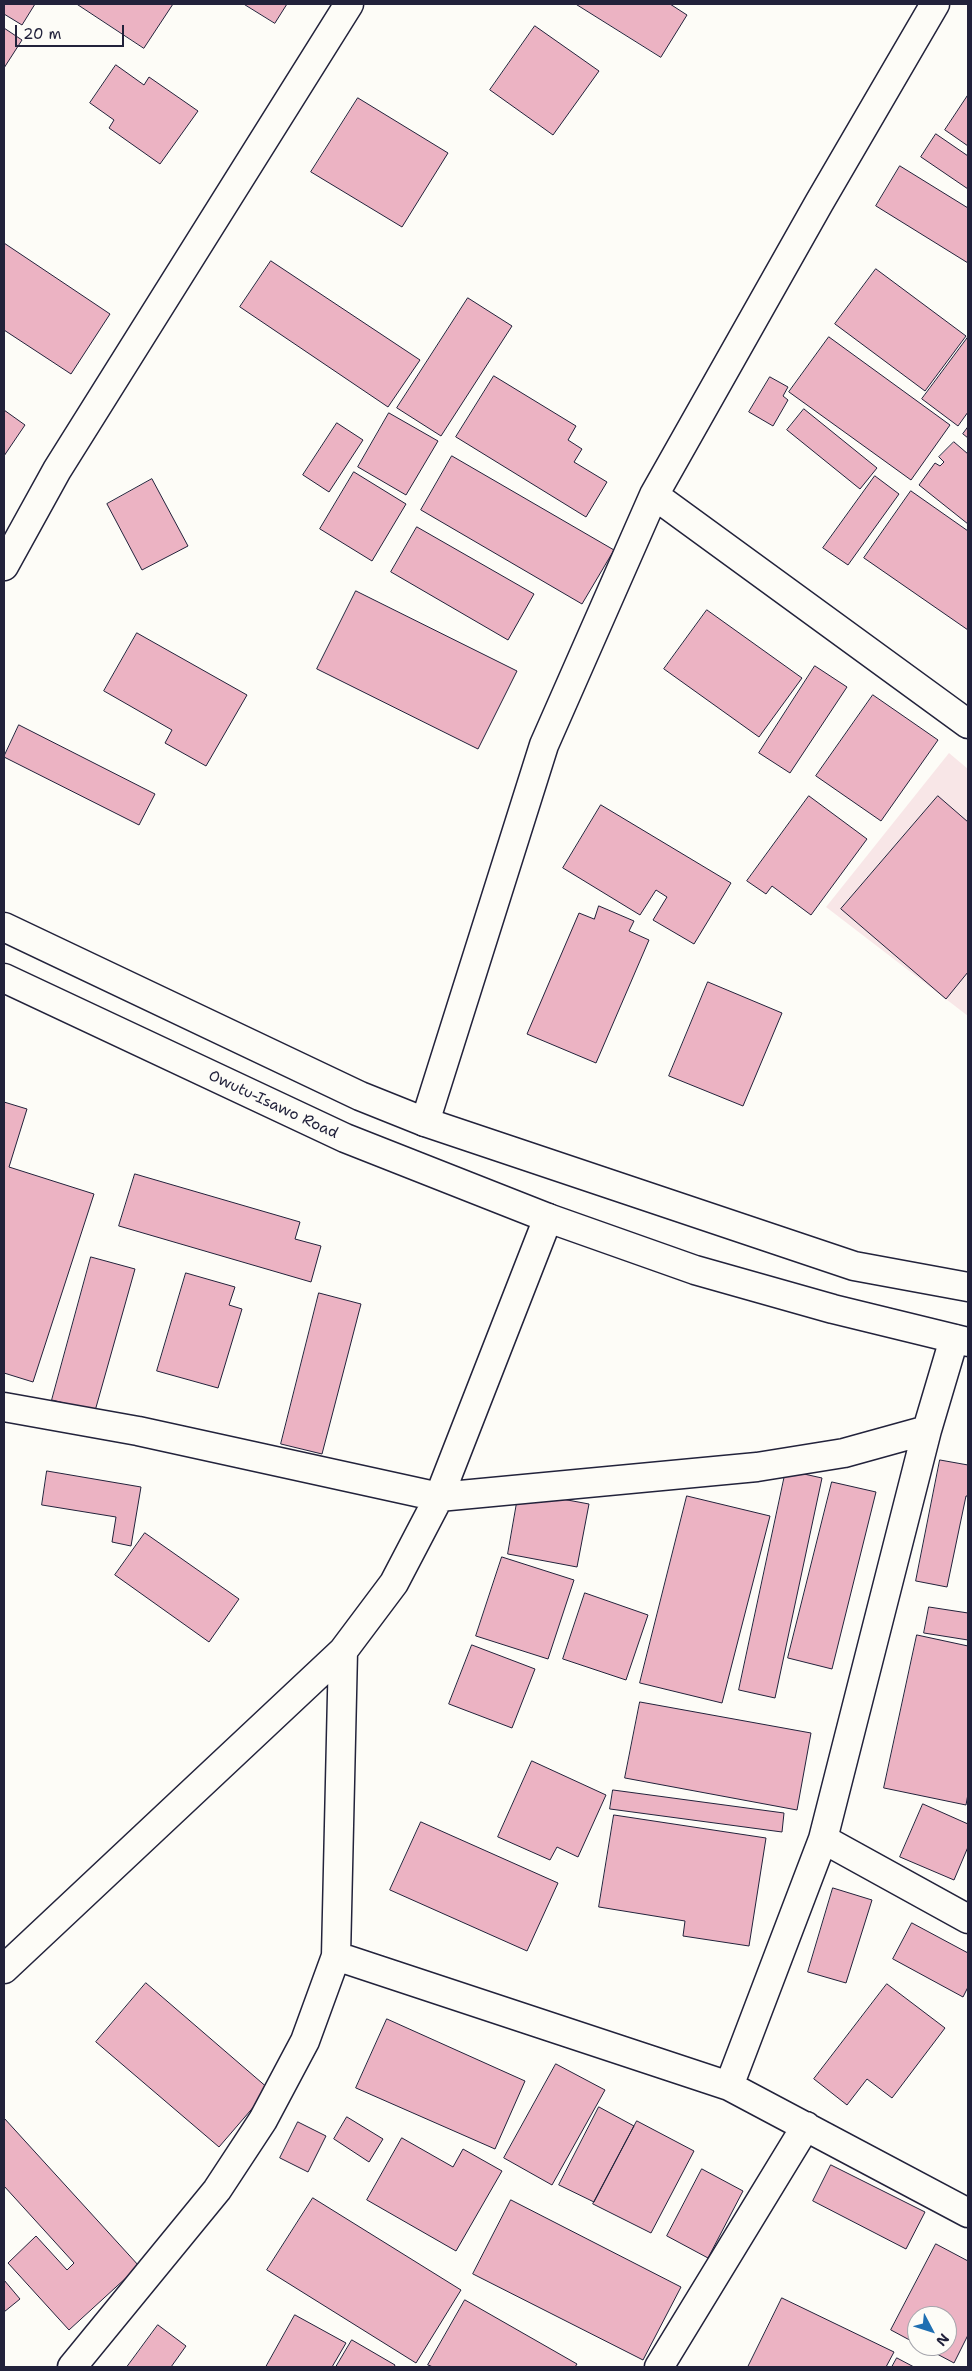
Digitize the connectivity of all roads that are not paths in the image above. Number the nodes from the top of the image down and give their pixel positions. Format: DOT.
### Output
graph roads {
  1 [pos="349,4"];
  2 [pos="935,4"];
  3 [pos="654,495"];
  4 [pos="4,566"];
  5 [pos="964,713"];
  6 [pos="4,927"];
  7 [pos="4,978"];
  8 [pos="425,1122"];
  9 [pos="548,1218"];
  10 [pos="968,1287"];
  11 [pos="961,1341"];
  12 [pos="4,1407"];
  13 [pos="927,1430"];
  14 [pos="439,1496"];
  15 [pos="343,1651"];
  16 [pos="823,1839"];
  17 [pos="968,1919"];
  18 [pos="336,1956"];
  19 [pos="4,1969"];
  20 [pos="728,2086"];
  21 [pos="806,2126"];
  22 [pos="968,2212"];
  23 [pos="72,2367"];
  24 [pos="659,2367"];
  1 -- 4 [label="street"];
  2 -- 3 [label="street"];
  3 -- 5 [label="street"];
  3 -- 8 [label="street"];
  6 -- 8 [label="street"];
  7 -- 9 [label="street, Owutu-Isawo Road"];
  8 -- 10 [label="street"];
  9 -- 11 [label="street, Owutu-Isawo Road"];
  9 -- 14 [label="street"];
  11 -- 13 [label="street"];
  12 -- 14 [label="street"];
  13 -- 14 [label="street"];
  13 -- 16 [label="street"];
  14 -- 15 [label="street"];
  15 -- 18 [label="street"];
  15 -- 19 [label="street"];
  16 -- 17 [label="street"];
  16 -- 20 [label="street"];
  18 -- 20 [label="street"];
  18 -- 23 [label="street"];
  20 -- 21 [label="street"];
  21 -- 22 [label="street"];
  21 -- 24 [label="street"];
}
